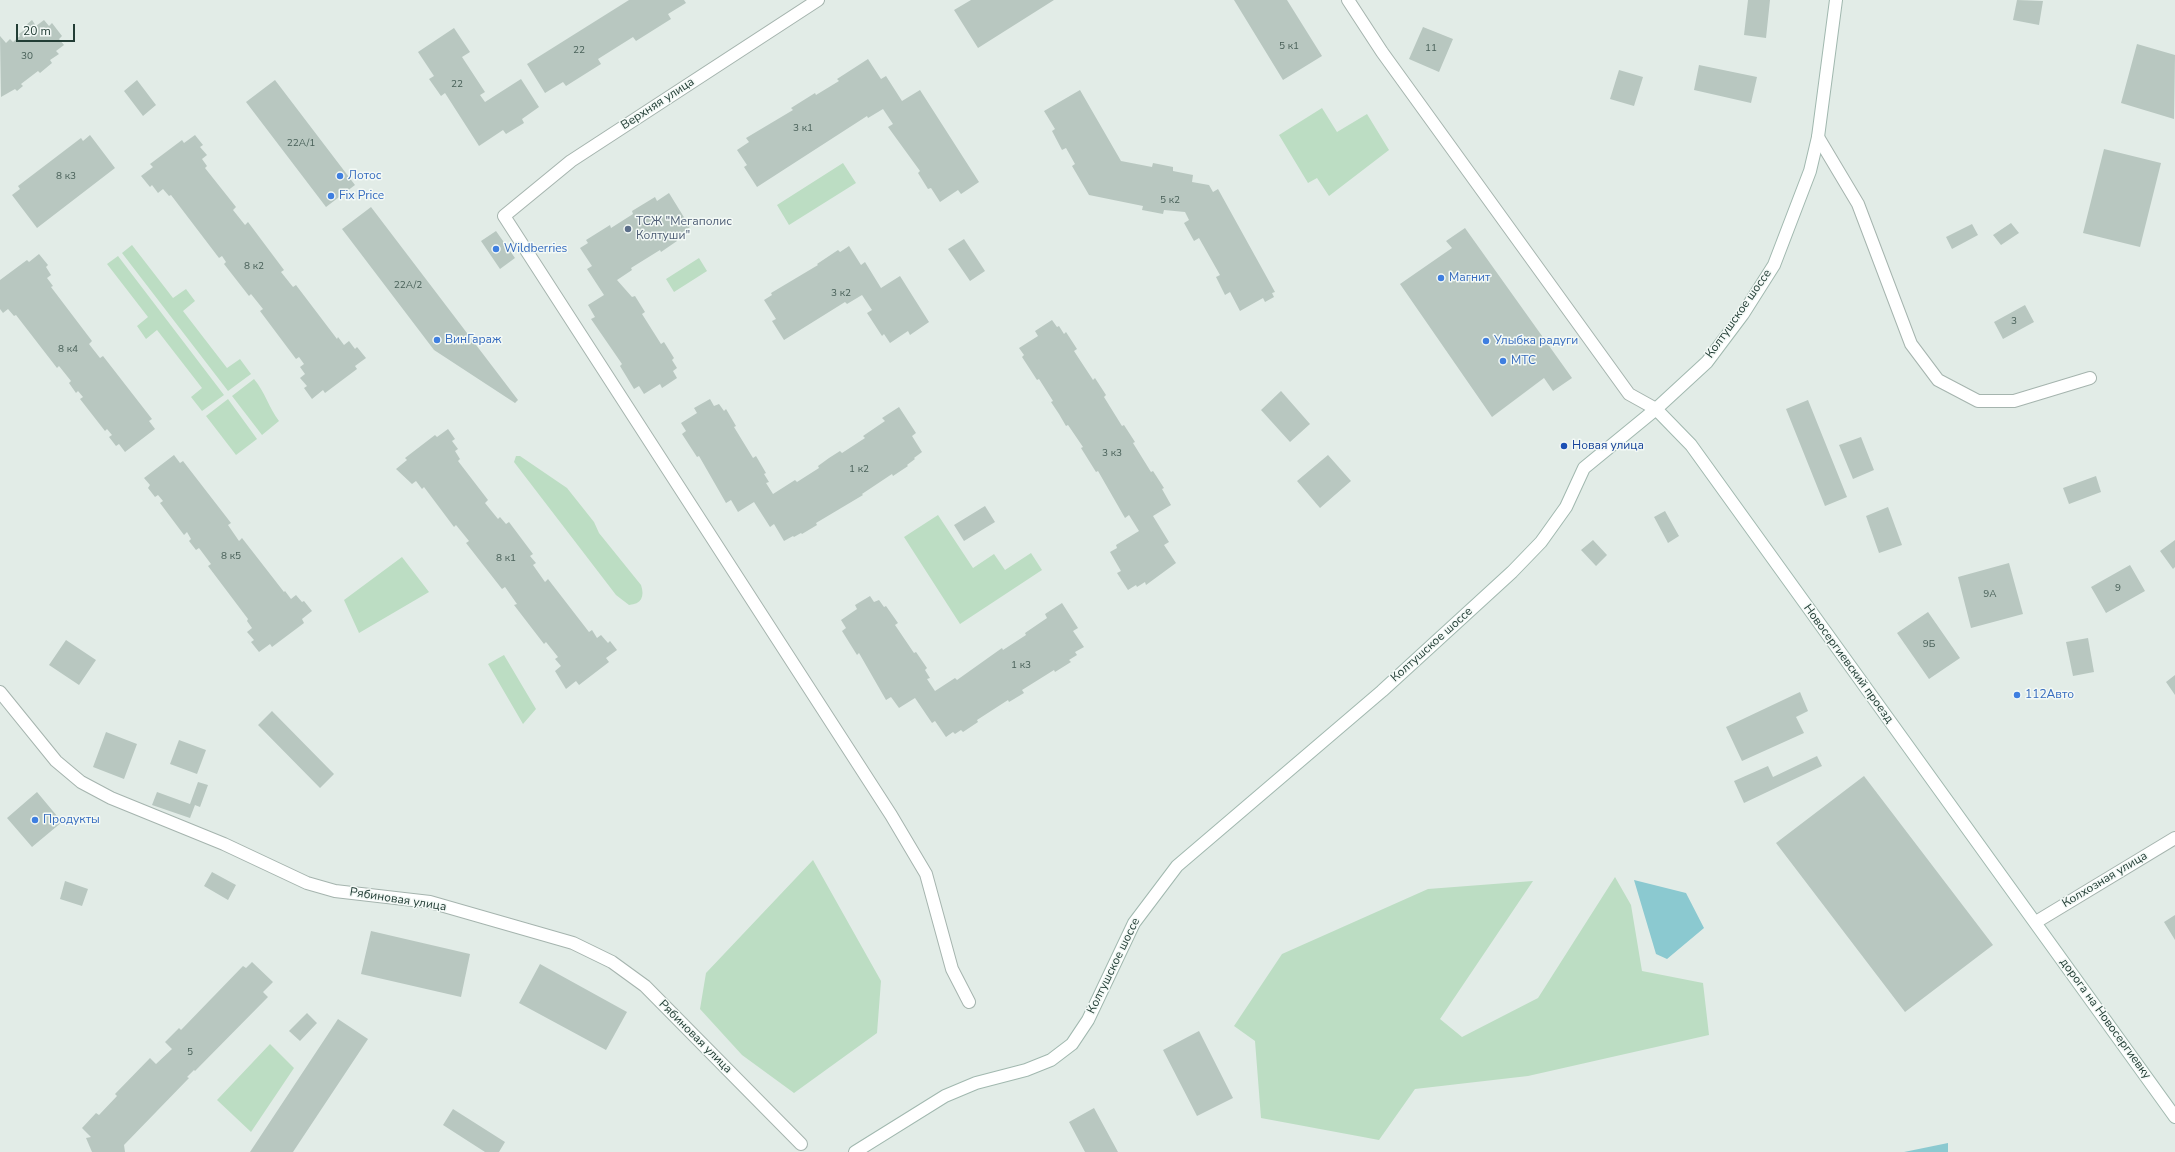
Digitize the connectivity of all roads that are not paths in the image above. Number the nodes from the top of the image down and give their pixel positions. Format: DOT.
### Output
graph roads {
  1 [pos="818,0"];
  2 [pos="1348,0"];
  3 [pos="1836,0"];
  4 [pos="1818,137"];
  5 [pos="2090,378"];
  6 [pos="1656,409"];
  7 [pos="0,692"];
  8 [pos="2175,838"];
  9 [pos="2036,922"];
  10 [pos="969,1002"];
  11 [pos="2175,1117"];
  12 [pos="801,1144"];
  13 [pos="855,1152"];
  1 -- 10 [label="street, Верхняя улица"];
  2 -- 6 [label="street, Новосергиевский проезд"];
  3 -- 4 [label="street, Колтушское шоссе"];
  4 -- 5 [label="street"];
  4 -- 6 [label="street, Колтушское шоссе"];
  6 -- 9 [label="street, Новосергиевский проезд"];
  6 -- 13 [label="street, Колтушское шоссе"];
  7 -- 12 [label="street, Рябиновая улица"];
  8 -- 9 [label="street, Колхозная улица"];
  9 -- 11 [label="street, дорога на Новосергиевку"];
}
